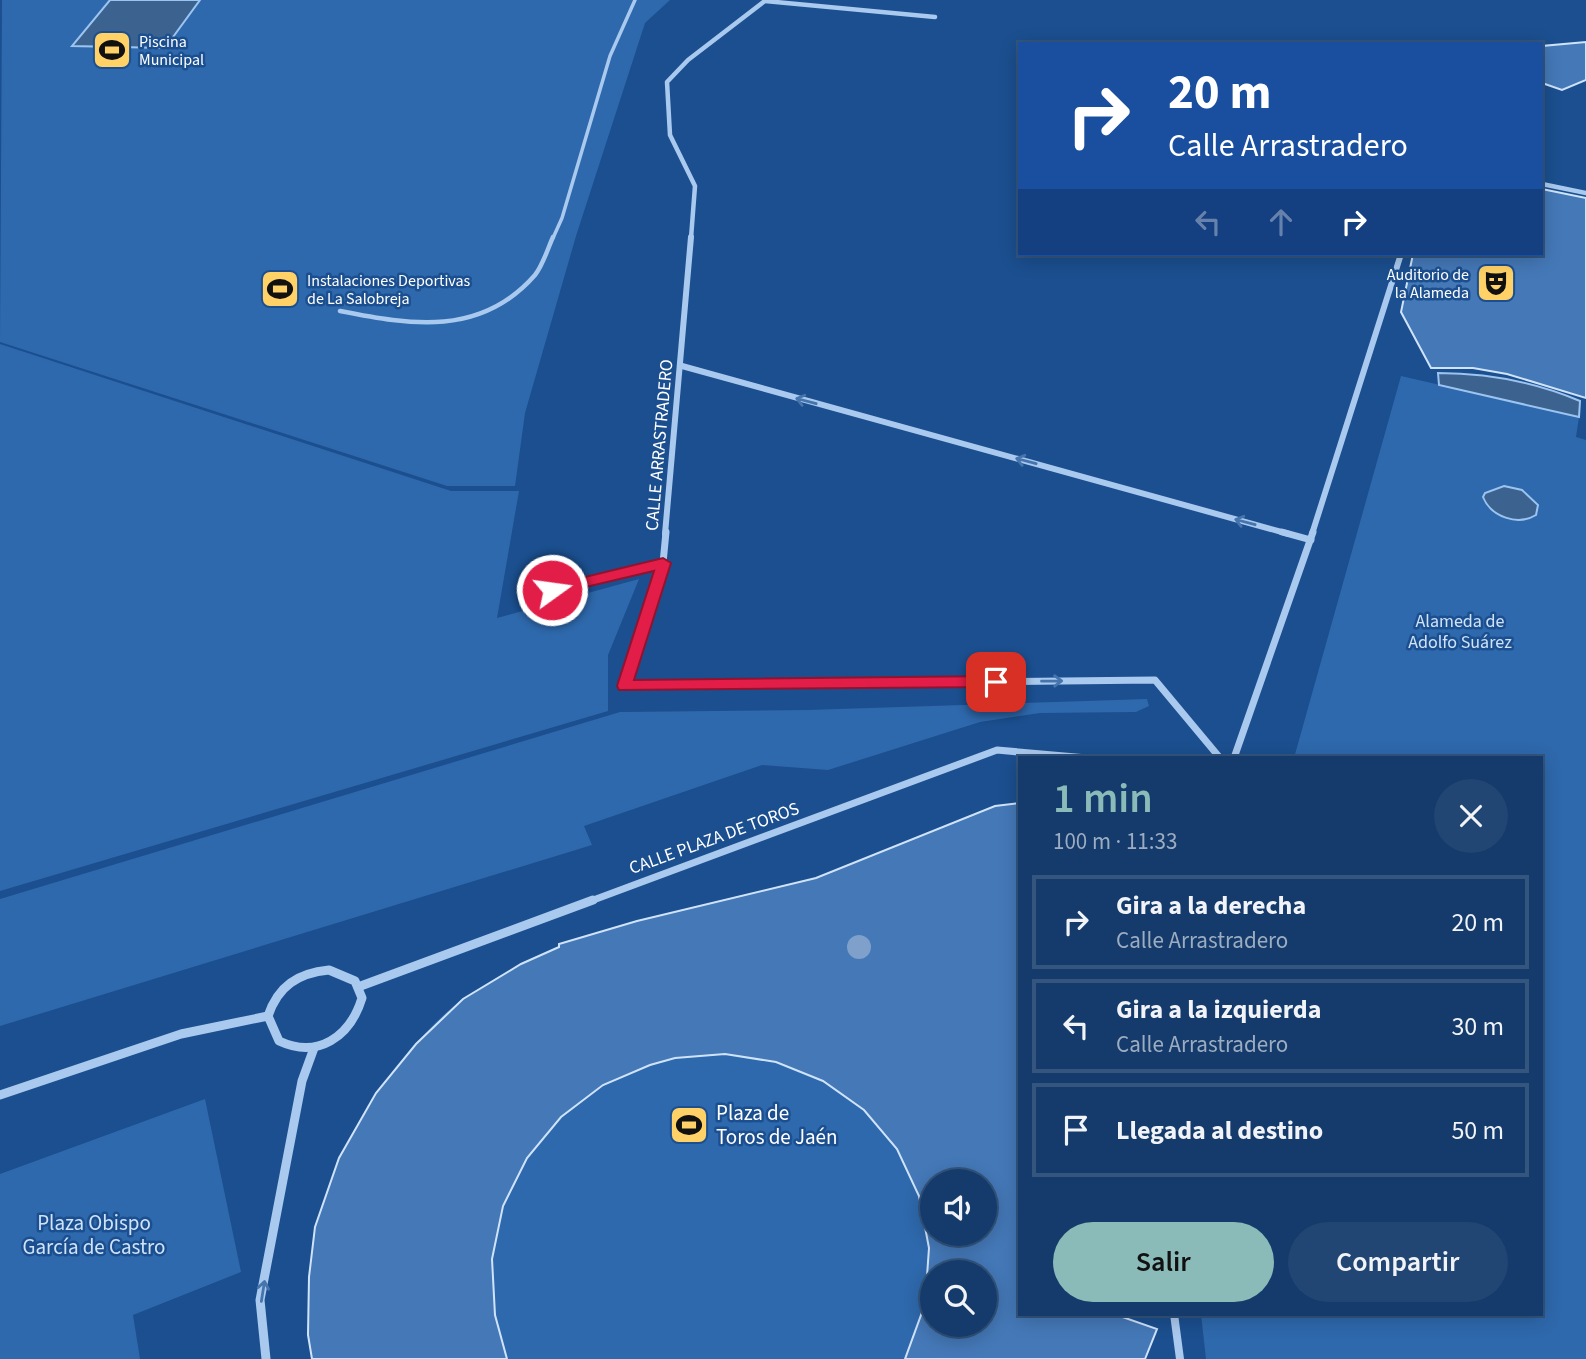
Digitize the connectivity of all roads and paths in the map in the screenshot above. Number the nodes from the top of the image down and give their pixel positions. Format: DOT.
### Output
graph roads {
  1 [pos="635,0"];
  2 [pos="765,1"];
  3 [pos="935,17"];
  4 [pos="1543,184"];
  5 [pos="1586,193"];
  6 [pos="1400,256"];
  7 [pos="340,311"];
  8 [pos="682,366"];
  9 [pos="1311,540"];
  10 [pos="663,563"];
  11 [pos="552,590"];
  12 [pos="1064,756"];
  13 [pos="1218,756"];
  14 [pos="1235,756"];
  15 [pos="358,988"];
  16 [pos="268,1016"];
  17 [pos="314,1048"];
  18 [pos="0,1095"];
  19 [pos="1174,1316"];
  20 [pos="266,1359"];
  21 [pos="1180,1359"];
  1 -- 7 [label="lane"];
  2 -- 3 [label="street"];
  2 -- 8 [label="street, CALLE ARRASTRADERO"];
  4 -- 5 [label="street"];
  6 -- 9 [label="street"];
  9 -- 8 [label="street, one-way"];
  8 -- 10 [label="street, CALLE ARRASTRADERO"];
  9 -- 14 [label="street"];
  10 -- 11 [label="lane"];
  10 -- 13 [label="street, CALLE ARRASTRADERO, one-way"];
  12 -- 15 [label="street, CALLE PLAZA DE TOROS"];
  15 -- 16 [label="street"];
  15 -- 17 [label="street"];
  16 -- 17 [label="street"];
  16 -- 18 [label="street"];
  20 -- 17 [label="street, one-way"];
  19 -- 21 [label="street"];
}
